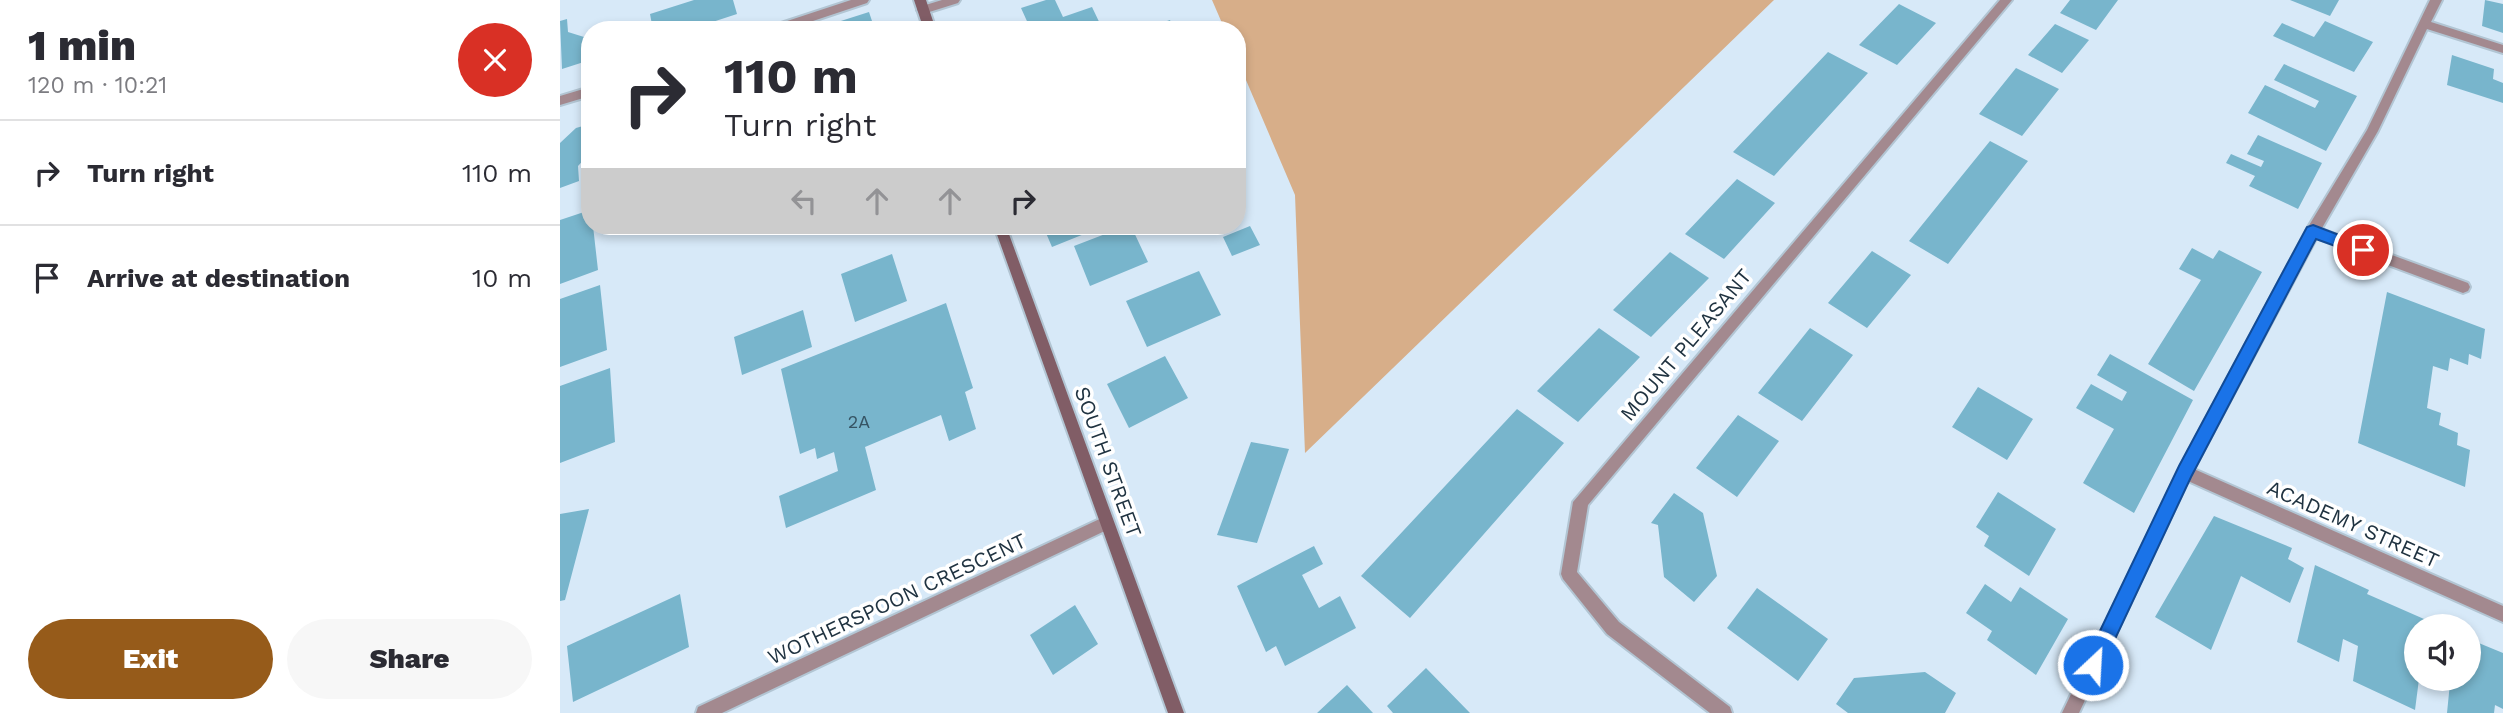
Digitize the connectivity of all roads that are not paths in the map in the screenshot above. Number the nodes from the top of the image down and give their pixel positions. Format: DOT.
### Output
graph roads {
  1 [pos="863,0"];
  2 [pos="954,0"];
  3 [pos="2006,0"];
  4 [pos="2436,0"];
  5 [pos="922,5"];
  6 [pos="800,21"];
  7 [pos="2423,24"];
  8 [pos="2503,49"];
  9 [pos="581,94"];
  10 [pos="560,101"];
  11 [pos="2313,231"];
  12 [pos="1003,235"];
  13 [pos="2463,287"];
  14 [pos="2185,472"];
  15 [pos="1107,523"];
  16 [pos="2503,614"];
  17 [pos="705,713"];
  18 [pos="1176,713"];
  19 [pos="1724,713"];
  20 [pos="2070,713"];
  1 -- 6 [label="street"];
  2 -- 5 [label="street"];
  3 -- 19 [label="street, MOUNT PLEASANT"];
  4 -- 7 [label="street"];
  7 -- 8 [label="street"];
  7 -- 11 [label="street"];
  9 -- 10 [label="street"];
  11 -- 13 [label="street"];
  11 -- 14 [label="street"];
  12 -- 15 [label="main road, SOUTH STREET"];
  14 -- 16 [label="street, ACADEMY STREET"];
  14 -- 20 [label="street"];
  15 -- 17 [label="street, WOTHERSPOON CRESCENT"];
  15 -- 18 [label="main road, SOUTH STREET"];
}
